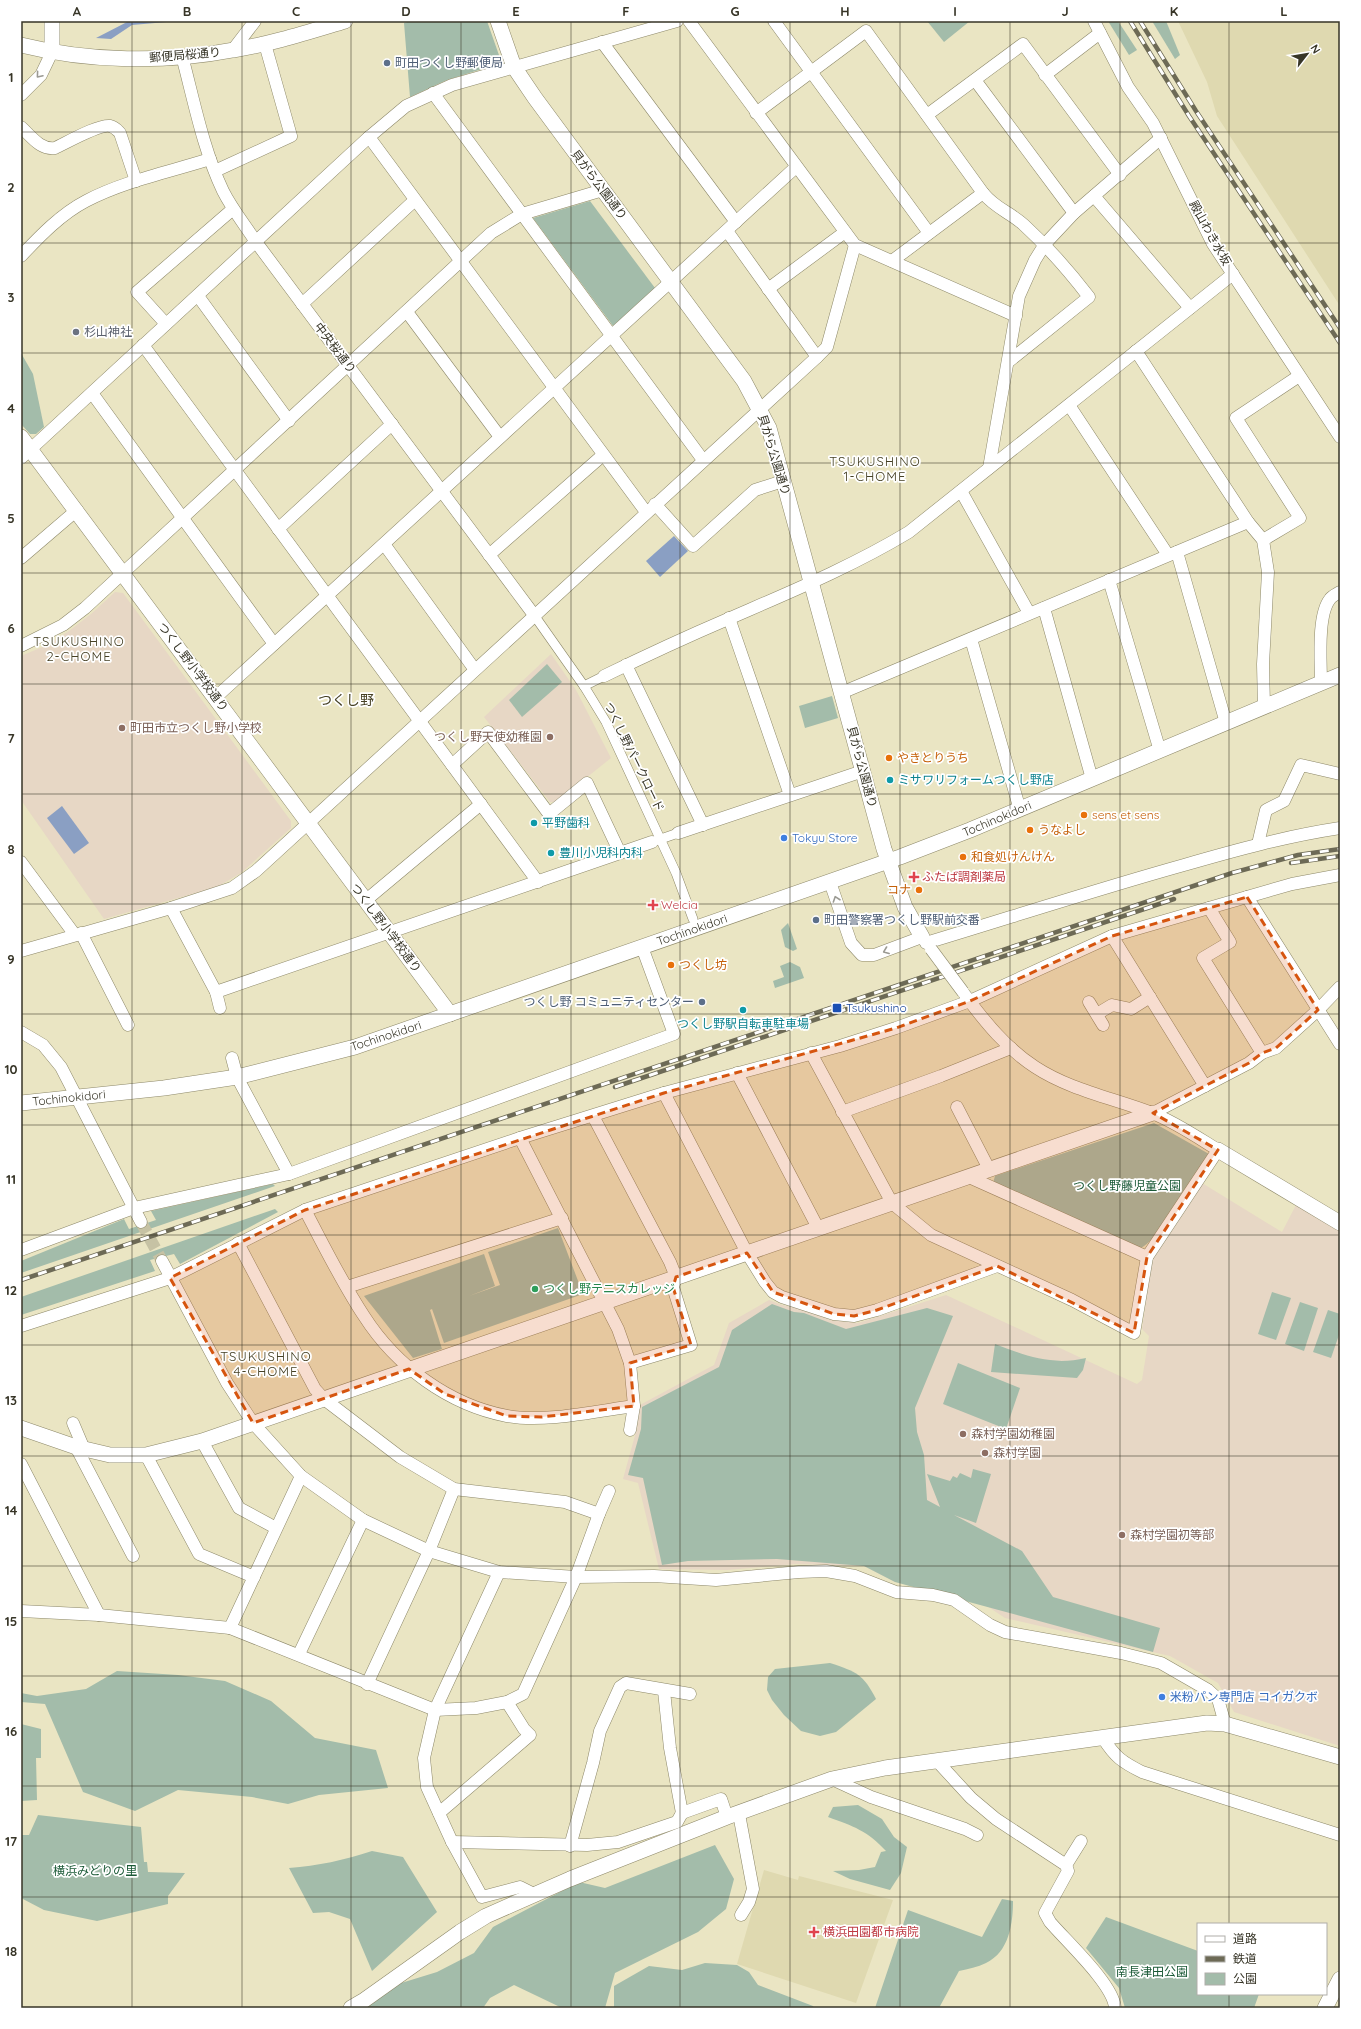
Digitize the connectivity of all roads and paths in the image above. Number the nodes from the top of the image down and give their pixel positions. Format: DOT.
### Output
graph roads {
  1 [pos="52,21"];
  2 [pos="346,21"];
  3 [pos="498,21"];
  4 [pos="677,21"];
  5 [pos="689,21"];
  6 [pos="774,21"];
  7 [pos="1094,21"];
  8 [pos="254,23"];
  9 [pos="1100,33"];
  10 [pos="602,42"];
  11 [pos="265,44"];
  12 [pos="21,45"];
  13 [pos="232,50"];
  14 [pos="52,52"];
  15 [pos="182,56"];
  16 [pos="514,67"];
  17 [pos="811,71"];
  18 [pos="1045,75"];
  19 [pos="975,80"];
  20 [pos="433,93"];
  21 [pos="21,95"];
  22 [pos="756,113"];
  23 [pos="927,115"];
  24 [pos="21,127"];
  25 [pos="369,137"];
  26 [pos="1161,138"];
  27 [pos="210,159"];
  28 [pos="796,167"];
  29 [pos="215,171"];
  30 [pos="1120,175"];
  31 [pos="136,181"];
  32 [pos="603,190"];
  33 [pos="983,193"];
  34 [pos="1094,196"];
  35 [pos="415,200"];
  36 [pos="233,209"];
  37 [pos="1074,213"];
  38 [pos="522,214"];
  39 [pos="736,222"];
  40 [pos="727,231"];
  41 [pos="845,232"];
  42 [pos="929,233"];
  43 [pos="256,242"];
  44 [pos="1045,244"];
  45 [pos="855,245"];
  46 [pos="23,250"];
  47 [pos="892,261"];
  48 [pos="460,262"];
  49 [pos="1233,274"];
  50 [pos="671,282"];
  51 [pos="768,289"];
  52 [pos="198,296"];
  53 [pos="302,304"];
  54 [pos="1190,308"];
  55 [pos="407,312"];
  56 [pos="1016,316"];
  57 [pos="166,324"];
  58 [pos="612,336"];
  59 [pos="143,346"];
  60 [pos="1136,350"];
  61 [pos="817,357"];
  62 [pos="1008,362"];
  63 [pos="348,366"];
  64 [pos="1299,376"];
  65 [pos="554,389"];
  66 [pos="92,394"];
  67 [pos="1069,405"];
  68 [pos="760,408"];
  69 [pos="289,421"];
  70 [pos="392,424"];
  71 [pos="21,437"];
  72 [pos="500,437"];
  73 [pos="1340,437"];
  74 [pos="26,453"];
  75 [pos="603,455"];
  76 [pos="703,460"];
  77 [pos="989,468"];
  78 [pos="235,470"];
  79 [pos="783,482"];
  80 [pos="442,491"];
  81 [pos="961,491"];
  82 [pos="651,508"];
  83 [pos="77,510"];
  84 [pos="183,519"];
  85 [pos="1248,522"];
  86 [pos="278,529"];
  87 [pos="1263,540"];
  88 [pos="384,544"];
  89 [pos="1173,553"];
  90 [pos="489,555"];
  91 [pos="21,558"];
  92 [pos="123,573"];
  93 [pos="1109,580"];
  94 [pos="811,584"];
  95 [pos="1340,592"];
  96 [pos="327,595"];
  97 [pos="1044,608"];
  98 [pos="1029,612"];
  99 [pos="534,615"];
  100 [pos="729,618"];
  101 [pos="971,639"];
  102 [pos="274,644"];
  103 [pos="21,646"];
  104 [pos="626,665"];
  105 [pos="475,670"];
  106 [pos="1340,675"];
  107 [pos="604,676"];
  108 [pos="1321,683"];
  109 [pos="584,686"];
  110 [pos="841,693"];
  111 [pos="215,698"];
  112 [pos="1264,707"];
  113 [pos="420,721"];
  114 [pos="1226,723"];
  115 [pos="1160,750"];
  116 [pos="452,765"];
  117 [pos="863,771"];
  118 [pos="1340,774"];
  119 [pos="1092,779"];
  120 [pos="790,795"];
  121 [pos="481,804"];
  122 [pos="1020,810"];
  123 [pos="308,823"];
  124 [pos="703,825"];
  125 [pos="1340,828"];
  126 [pos="678,833"];
  127 [pos="656,841"];
  128 [pos="1258,844"];
  129 [pos="620,853"];
  130 [pos="888,861"];
  131 [pos="21,862"];
  132 [pos="1340,875"];
  133 [pos="538,882"];
  134 [pos="830,882"];
  135 [pos="1247,897"];
  136 [pos="365,901"];
  137 [pos="171,908"];
  138 [pos="1208,908"];
  139 [pos="693,919"];
  140 [pos="78,934"];
  141 [pos="390,934"];
  142 [pos="1112,936"];
  143 [pos="926,943"];
  144 [pos="642,947"];
  145 [pos="21,950"];
  146 [pos="1340,987"];
  147 [pos="216,992"];
  148 [pos="966,997"];
  149 [pos="1150,997"];
  150 [pos="1089,1002"];
  151 [pos="220,1008"];
  152 [pos="1318,1010"];
  153 [pos="450,1014"];
  154 [pos="128,1025"];
  155 [pos="21,1032"];
  156 [pos="1340,1044"];
  157 [pos="1011,1048"];
  158 [pos="811,1053"];
  159 [pos="1262,1053"];
  160 [pos="232,1058"];
  161 [pos="736,1073"];
  162 [pos="237,1077"];
  163 [pos="1205,1086"];
  164 [pos="664,1093"];
  165 [pos="77,1097"];
  166 [pos="21,1103"];
  167 [pos="957,1107"];
  168 [pos="842,1112"];
  169 [pos="1153,1113"];
  170 [pos="593,1116"];
  171 [pos="520,1138"];
  172 [pos="1218,1150"];
  173 [pos="989,1169"];
  174 [pos="289,1174"];
  175 [pos="969,1177"];
  176 [pos="892,1203"];
  177 [pos="134,1208"];
  178 [pos="305,1210"];
  179 [pos="562,1218"];
  180 [pos="141,1222"];
  181 [pos="1340,1223"];
  182 [pos="818,1228"];
  183 [pos="238,1243"];
  184 [pos="21,1250"];
  185 [pos="747,1252"];
  186 [pos="1147,1257"];
  187 [pos="162,1261"];
  188 [pos="997,1266"];
  189 [pos="676,1277"];
  190 [pos="170,1278"];
  191 [pos="347,1287"];
  192 [pos="605,1302"];
  193 [pos="21,1326"];
  194 [pos="630,1362"];
  195 [pos="409,1369"];
  196 [pos="324,1399"];
  197 [pos="634,1406"];
  198 [pos="73,1423"];
  199 [pos="252,1424"];
  200 [pos="21,1428"];
  201 [pos="630,1430"];
  202 [pos="202,1441"];
  203 [pos="80,1448"];
  204 [pos="146,1455"];
  205 [pos="21,1464"];
  206 [pos="301,1476"];
  207 [pos="454,1489"];
  208 [pos="609,1491"];
  209 [pos="599,1514"];
  210 [pos="363,1520"];
  211 [pos="276,1528"];
  212 [pos="429,1551"];
  213 [pos="132,1556"];
  214 [pos="500,1572"];
  215 [pos="254,1577"];
  216 [pos="576,1577"];
  217 [pos="21,1612"];
  218 [pos="100,1615"];
  219 [pos="230,1628"];
  220 [pos="299,1654"];
  221 [pos="367,1684"];
  222 [pos="664,1691"];
  223 [pos="690,1694"];
  224 [pos="507,1702"];
  225 [pos="435,1710"];
  226 [pos="1225,1724"];
  227 [pos="1103,1738"];
  228 [pos="1340,1757"];
  229 [pos="937,1761"];
  230 [pos="832,1779"];
  231 [pos="439,1813"];
  232 [pos="682,1813"];
  233 [pos="733,1815"];
  234 [pos="977,1835"];
  235 [pos="1340,1835"];
  236 [pos="1081,1841"];
  237 [pos="452,1842"];
  238 [pos="570,1846"];
  239 [pos="1066,1865"];
  240 [pos="536,1895"];
  241 [pos="741,1915"];
  242 [pos="1339,1985"];
  243 [pos="351,2008"];
  244 [pos="1115,2008"];
  245 [pos="1325,2008"];
  1 -- 14 [label="street"];
  2 -- 11 [label="street, 郵便局桜通り"];
  3 -- 16 [label="street, 貝がら公園通り"];
  4 -- 10 [label="street"];
  5 -- 22 [label="street"];
  6 -- 17 [label="street"];
  7 -- 9 [label="street, 殿山わき水坂"];
  8 -- 13 [label="street"];
  9 -- 18 [label="street"];
  9 -- 26 [label="street, 殿山わき水坂"];
  10 -- 16 [label="street"];
  10 -- 39 [label="street"];
  11 -- 13 [label="street, 郵便局桜通り"];
  11 -- 29 [label="street"];
  12 -- 14 [label="street, 郵便局桜通り"];
  13 -- 15 [label="street, 郵便局桜通り"];
  14 -- 15 [label="street, 郵便局桜通り"];
  14 -- 21 [label="street, one-way"];
  15 -- 27 [label="street, 中央桜通り"];
  16 -- 20 [label="street"];
  16 -- 32 [label="street, 貝がら公園通り"];
  17 -- 22 [label="street"];
  17 -- 23 [label="street"];
  17 -- 42 [label="street"];
  18 -- 19 [label="street"];
  18 -- 30 [label="street"];
  19 -- 23 [label="street"];
  19 -- 37 [label="street"];
  20 -- 25 [label="street"];
  20 -- 38 [label="street"];
  22 -- 28 [label="street"];
  23 -- 33 [label="street"];
  24 -- 31 [label="street"];
  25 -- 35 [label="street"];
  25 -- 43 [label="street"];
  26 -- 30 [label="street"];
  26 -- 49 [label="street, 殿山わき水坂"];
  27 -- 29 [label="street, 中央桜通り"];
  27 -- 31 [label="street"];
  28 -- 39 [label="street"];
  28 -- 41 [label="street"];
  29 -- 36 [label="street, 中央桜通り"];
  30 -- 34 [label="street"];
  31 -- 46 [label="street"];
  32 -- 38 [label="street"];
  32 -- 50 [label="street, 貝がら公園通り"];
  33 -- 42 [label="street"];
  33 -- 44 [label="street"];
  34 -- 37 [label="street"];
  34 -- 54 [label="street"];
  35 -- 48 [label="street"];
  35 -- 53 [label="street"];
  36 -- 43 [label="street, 中央桜通り"];
  36 -- 57 [label="street"];
  37 -- 44 [label="street"];
  38 -- 48 [label="street"];
  38 -- 58 [label="street"];
  39 -- 40 [label="street"];
  40 -- 50 [label="street"];
  40 -- 51 [label="street"];
  41 -- 45 [label="street"];
  41 -- 51 [label="street"];
  42 -- 47 [label="street"];
  43 -- 52 [label="street"];
  43 -- 53 [label="street, 中央桜通り"];
  44 -- 56 [label="street"];
  44 -- 62 [label="street"];
  45 -- 47 [label="street"];
  45 -- 61 [label="street"];
  47 -- 56 [label="street"];
  48 -- 55 [label="street"];
  48 -- 65 [label="street"];
  49 -- 54 [label="street"];
  49 -- 64 [label="street, 殿山わき水坂"];
  50 -- 58 [label="street"];
  50 -- 68 [label="street, 貝がら公園通り"];
  51 -- 61 [label="street"];
  52 -- 57 [label="street"];
  52 -- 69 [label="street"];
  53 -- 63 [label="street, 中央桜通り"];
  54 -- 60 [label="street"];
  55 -- 63 [label="street"];
  55 -- 72 [label="street"];
  56 -- 62 [label="street"];
  57 -- 59 [label="street"];
  58 -- 65 [label="street"];
  58 -- 76 [label="street"];
  59 -- 66 [label="street"];
  59 -- 78 [label="street"];
  60 -- 67 [label="street"];
  60 -- 85 [label="street"];
  61 -- 68 [label="street"];
  62 -- 77 [label="street"];
  63 -- 69 [label="street"];
  63 -- 70 [label="street, 中央桜通り"];
  64 -- 73 [label="street, 殿山わき水坂"];
  64 -- 87 [label="street"];
  65 -- 72 [label="street"];
  65 -- 75 [label="street"];
  66 -- 74 [label="street"];
  66 -- 84 [label="street"];
  67 -- 77 [label="street"];
  67 -- 89 [label="street"];
  68 -- 76 [label="street"];
  68 -- 79 [label="street, 貝がら公園通り"];
  69 -- 78 [label="street"];
  70 -- 80 [label="street, 中央桜通り"];
  70 -- 86 [label="street"];
  71 -- 74 [label="street, つくし野小学校通り"];
  72 -- 80 [label="street"];
  74 -- 83 [label="street, つくし野小学校通り"];
  75 -- 82 [label="street"];
  75 -- 90 [label="street"];
  76 -- 82 [label="street"];
  77 -- 81 [label="street"];
  78 -- 84 [label="street"];
  78 -- 86 [label="street"];
  79 -- 82 [label="street"];
  79 -- 94 [label="street, 貝がら公園通り"];
  80 -- 88 [label="street"];
  80 -- 90 [label="street, 中央桜通り"];
  81 -- 94 [label="street"];
  81 -- 98 [label="street"];
  82 -- 99 [label="street"];
  83 -- 91 [label="street"];
  83 -- 92 [label="street, つくし野小学校通り"];
  84 -- 92 [label="street"];
  84 -- 102 [label="street"];
  85 -- 87 [label="street"];
  85 -- 89 [label="street"];
  86 -- 96 [label="street"];
  87 -- 112 [label="street"];
  88 -- 96 [label="street"];
  88 -- 105 [label="street"];
  89 -- 93 [label="street"];
  89 -- 114 [label="street"];
  90 -- 99 [label="street, 中央桜通り"];
  92 -- 103 [label="street"];
  92 -- 111 [label="street, つくし野小学校通り"];
  93 -- 97 [label="street"];
  93 -- 115 [label="street"];
  94 -- 100 [label="street"];
  94 -- 110 [label="street, 貝がら公園通り"];
  95 -- 108 [label="street"];
  96 -- 102 [label="street"];
  96 -- 113 [label="street"];
  97 -- 98 [label="street"];
  97 -- 119 [label="street"];
  98 -- 101 [label="street"];
  99 -- 105 [label="street"];
  99 -- 109 [label="street, つくし野パークロード"];
  100 -- 104 [label="street"];
  100 -- 120 [label="street"];
  101 -- 110 [label="street"];
  101 -- 122 [label="street"];
  102 -- 111 [label="street"];
  104 -- 107 [label="street"];
  104 -- 124 [label="street"];
  105 -- 113 [label="street"];
  106 -- 108 [label="street, Tochinokidori"];
  107 -- 109 [label="street"];
  108 -- 112 [label="street, Tochinokidori"];
  109 -- 127 [label="street, つくし野パークロード"];
  110 -- 117 [label="street, 貝がら公園通り"];
  111 -- 123 [label="street, つくし野小学校通り"];
  112 -- 114 [label="street, Tochinokidori"];
  113 -- 116 [label="street"];
  113 -- 123 [label="street"];
  114 -- 115 [label="street, Tochinokidori"];
  115 -- 119 [label="street, Tochinokidori"];
  116 -- 121 [label="street"];
  116 -- 129 [label="street"];
  117 -- 120 [label="street"];
  117 -- 130 [label="street, 貝がら公園通り"];
  118 -- 128 [label="street"];
  119 -- 122 [label="street, Tochinokidori"];
  120 -- 124 [label="street"];
  121 -- 133 [label="street"];
  121 -- 136 [label="street"];
  122 -- 130 [label="street, Tochinokidori"];
  123 -- 136 [label="street, つくし野小学校通り"];
  123 -- 137 [label="street"];
  124 -- 126 [label="street"];
  125 -- 128 [label="street"];
  126 -- 127 [label="street"];
  127 -- 129 [label="street"];
  127 -- 139 [label="street, つくし野パークロード"];
  128 -- 143 [label="street"];
  129 -- 133 [label="street"];
  130 -- 134 [label="street, Tochinokidori"];
  130 -- 143 [label="street, 貝がら公園通り"];
  131 -- 140 [label="street"];
  132 -- 135 [label="street"];
  133 -- 141 [label="street"];
  143 -- 134 [label="street, one-way"];
  134 -- 144 [label="street, Tochinokidori"];
  135 -- 138 [label="street"];
  135 -- 152 [label="street"];
  136 -- 141 [label="street, つくし野小学校通り"];
  137 -- 140 [label="street"];
  137 -- 147 [label="street"];
  138 -- 142 [label="street"];
  138 -- 159 [label="street"];
  140 -- 145 [label="street"];
  140 -- 154 [label="street"];
  141 -- 147 [label="street"];
  141 -- 153 [label="street, つくし野小学校通り"];
  142 -- 148 [label="street"];
  142 -- 149 [label="street"];
  143 -- 148 [label="street, bridge"];
  144 -- 153 [label="street, Tochinokidori"];
  144 -- 174 [label="street"];
  146 -- 152 [label="street"];
  147 -- 151 [label="street"];
  148 -- 157 [label="street"];
  148 -- 158 [label="street"];
  149 -- 150 [label="street"];
  149 -- 163 [label="street"];
  152 -- 156 [label="street"];
  152 -- 159 [label="street"];
  153 -- 162 [label="street, Tochinokidori"];
  155 -- 165 [label="street"];
  157 -- 168 [label="street"];
  157 -- 169 [label="street"];
  158 -- 161 [label="street"];
  158 -- 168 [label="street"];
  159 -- 163 [label="street"];
  160 -- 162 [label="street"];
  161 -- 164 [label="street"];
  161 -- 182 [label="street"];
  162 -- 165 [label="street, Tochinokidori"];
  162 -- 174 [label="street"];
  163 -- 169 [label="street"];
  164 -- 170 [label="street"];
  164 -- 185 [label="street"];
  165 -- 166 [label="street, Tochinokidori"];
  165 -- 177 [label="street"];
  167 -- 173 [label="street"];
  168 -- 176 [label="street"];
  169 -- 172 [label="street"];
  169 -- 173 [label="street"];
  170 -- 171 [label="street"];
  170 -- 189 [label="street"];
  171 -- 178 [label="street"];
  171 -- 179 [label="street"];
  172 -- 181 [label="street"];
  172 -- 186 [label="street"];
  173 -- 175 [label="street"];
  174 -- 177 [label="street"];
  175 -- 176 [label="street"];
  175 -- 186 [label="street"];
  176 -- 182 [label="street"];
  176 -- 188 [label="street"];
  177 -- 180 [label="street"];
  177 -- 184 [label="street"];
  178 -- 183 [label="street"];
  178 -- 191 [label="street"];
  179 -- 191 [label="street"];
  179 -- 192 [label="street"];
  182 -- 185 [label="street"];
  183 -- 190 [label="street"];
  183 -- 196 [label="street"];
  185 -- 188 [label="street"];
  185 -- 189 [label="street"];
  186 -- 188 [label="street"];
  187 -- 190 [label="street"];
  189 -- 192 [label="street"];
  189 -- 194 [label="street"];
  190 -- 193 [label="street"];
  190 -- 199 [label="street"];
  191 -- 195 [label="street"];
  192 -- 194 [label="street"];
  192 -- 195 [label="street"];
  194 -- 197 [label="street"];
  195 -- 196 [label="street"];
  195 -- 197 [label="street"];
  196 -- 199 [label="street"];
  196 -- 207 [label="street"];
  197 -- 201 [label="street"];
  198 -- 203 [label="street"];
  199 -- 202 [label="street"];
  199 -- 206 [label="street"];
  200 -- 203 [label="street"];
  202 -- 204 [label="street"];
  202 -- 211 [label="street"];
  203 -- 204 [label="street"];
  203 -- 213 [label="street"];
  204 -- 215 [label="street"];
  205 -- 218 [label="street"];
  206 -- 210 [label="street"];
  206 -- 211 [label="street"];
  207 -- 209 [label="street"];
  207 -- 212 [label="street"];
  208 -- 209 [label="street"];
  209 -- 216 [label="street"];
  210 -- 212 [label="street"];
  210 -- 220 [label="street"];
  211 -- 215 [label="street"];
  212 -- 214 [label="street"];
  212 -- 221 [label="street"];
  214 -- 216 [label="street"];
  214 -- 225 [label="street"];
  215 -- 219 [label="street"];
  216 -- 224 [label="street"];
  216 -- 226 [label="street"];
  217 -- 218 [label="street"];
  218 -- 219 [label="street"];
  219 -- 220 [label="street"];
  220 -- 221 [label="street"];
  221 -- 225 [label="street"];
  222 -- 223 [label="street"];
  222 -- 232 [label="street"];
  222 -- 238 [label="street"];
  224 -- 225 [label="street"];
  224 -- 231 [label="street"];
  225 -- 231 [label="street"];
  226 -- 227 [label="street"];
  226 -- 228 [label="street"];
  227 -- 229 [label="street"];
  227 -- 235 [label="street"];
  229 -- 230 [label="street"];
  229 -- 239 [label="street"];
  230 -- 233 [label="street"];
  230 -- 234 [label="street"];
  231 -- 237 [label="street"];
  232 -- 233 [label="street"];
  232 -- 238 [label="street"];
  233 -- 240 [label="street"];
  233 -- 241 [label="street"];
  236 -- 239 [label="street"];
  237 -- 238 [label="street"];
  237 -- 240 [label="street"];
  239 -- 244 [label="street"];
  240 -- 243 [label="street"];
  242 -- 245 [label="street"];
}
